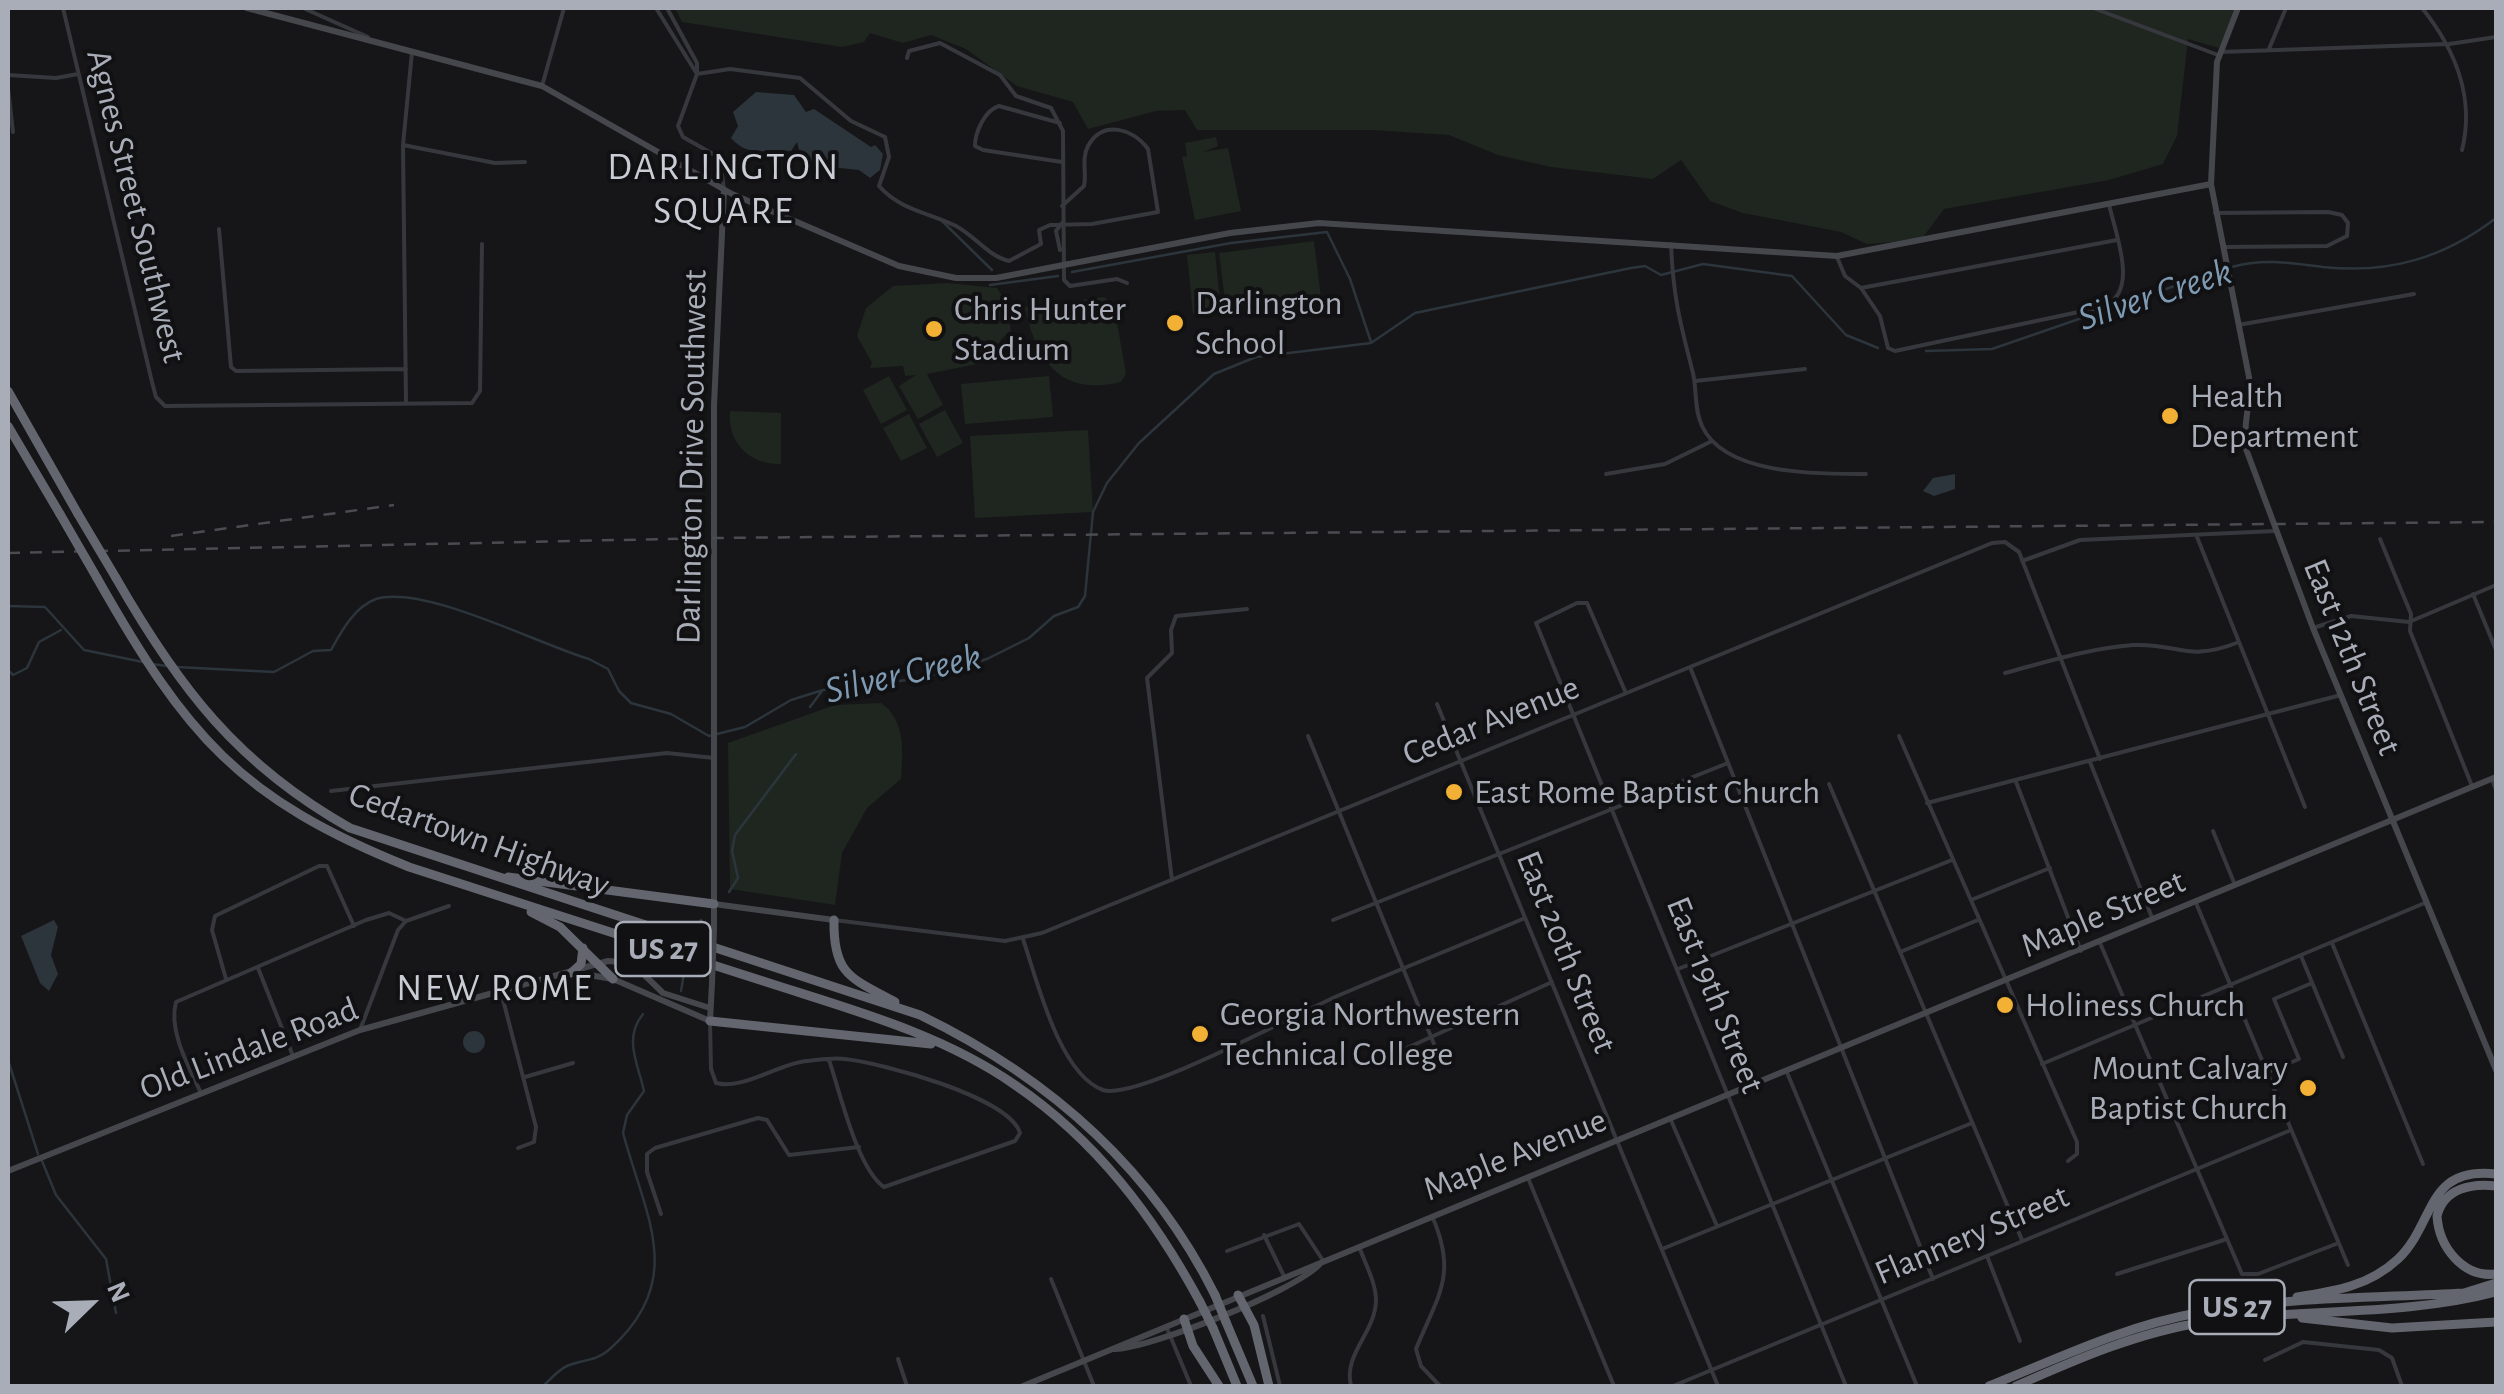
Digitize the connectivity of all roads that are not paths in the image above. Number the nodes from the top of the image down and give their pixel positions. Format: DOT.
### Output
graph roads {
  1 [pos="63,8"];
  2 [pos="247,8"];
  3 [pos="304,8"];
  4 [pos="564,8"];
  5 [pos="656,8"];
  6 [pos="667,8"];
  7 [pos="2093,8"];
  8 [pos="2238,8"];
  9 [pos="2286,8"];
  10 [pos="2422,8"];
  11 [pos="2496,37"];
  12 [pos="371,40"];
  13 [pos="2449,44"];
  14 [pos="2268,50"];
  15 [pos="412,52"];
  16 [pos="2219,53"];
  17 [pos="907,58"];
  18 [pos="78,74"];
  19 [pos="698,74"];
  20 [pos="8,75"];
  21 [pos="542,86"];
  22 [pos="8,88"];
  23 [pos="1060,123"];
  24 [pos="13,132"];
  25 [pos="404,145"];
  26 [pos="2462,150"];
  27 [pos="525,162"];
  28 [pos="1063,162"];
  29 [pos="2211,184"];
  30 [pos="724,190"];
  31 [pos="2109,204"];
  32 [pos="1062,206"];
  33 [pos="2214,213"];
  34 [pos="1062,226"];
  35 [pos="218,229"];
  36 [pos="2116,240"];
  37 [pos="482,244"];
  38 [pos="1671,249"];
  39 [pos="2221,249"];
  40 [pos="1837,256"];
  41 [pos="1062,265"];
  42 [pos="1126,283"];
  43 [pos="1861,288"];
  44 [pos="2414,294"];
  45 [pos="2238,325"];
  46 [pos="406,369"];
  47 [pos="1804,369"];
  48 [pos="1695,380"];
  49 [pos="8,392"];
  50 [pos="406,404"];
  51 [pos="8,426"];
  52 [pos="1712,441"];
  53 [pos="1606,474"];
  54 [pos="1866,474"];
  55 [pos="2275,530"];
  56 [pos="2196,537"];
  57 [pos="2380,539"];
  58 [pos="2022,561"];
  59 [pos="2496,586"];
  60 [pos="2473,594"];
  61 [pos="1246,608"];
  62 [pos="2409,622"];
  63 [pos="2313,628"];
  64 [pos="2239,642"];
  65 [pos="2496,650"];
  66 [pos="2061,660"];
  67 [pos="1690,667"];
  68 [pos="2005,673"];
  69 [pos="1626,693"];
  70 [pos="2341,696"];
  71 [pos="1436,704"];
  72 [pos="1573,716"];
  73 [pos="2267,716"];
  74 [pos="1308,736"];
  75 [pos="1898,736"];
  76 [pos="714,754"];
  77 [pos="2100,759"];
  78 [pos="1460,760"];
  79 [pos="2090,762"];
  80 [pos="1728,763"];
  81 [pos="2494,778"];
  82 [pos="2015,780"];
  83 [pos="1829,784"];
  84 [pos="2472,788"];
  85 [pos="2496,790"];
  86 [pos="331,791"];
  87 [pos="1926,803"];
  88 [pos="2304,806"];
  89 [pos="1612,809"];
  90 [pos="1340,810"];
  91 [pos="2391,820"];
  92 [pos="2213,831"];
  93 [pos="1498,853"];
  94 [pos="1952,860"];
  95 [pos="2050,868"];
  96 [pos="491,875"];
  97 [pos="1172,880"];
  98 [pos="2235,885"];
  99 [pos="1873,894"];
  100 [pos="1376,900"];
  101 [pos="1970,900"];
  102 [pos="516,902"];
  103 [pos="2427,902"];
  104 [pos="2196,903"];
  105 [pos="714,904"];
  106 [pos="449,906"];
  107 [pos="1525,918"];
  108 [pos="834,920"];
  109 [pos="1333,920"];
  110 [pos="1978,920"];
  111 [pos="406,921"];
  112 [pos="2153,921"];
  113 [pos="1792,923"];
  114 [pos="354,926"];
  115 [pos="1022,939"];
  116 [pos="2100,943"];
  117 [pos="2332,943"];
  118 [pos="582,946"];
  119 [pos="2081,950"];
  120 [pos="1897,953"];
  121 [pos="2300,956"];
  122 [pos="598,964"];
  123 [pos="258,968"];
  124 [pos="1403,968"];
  125 [pos="1678,969"];
  126 [pos="571,973"];
  127 [pos="613,979"];
  128 [pos="226,980"];
  129 [pos="1552,982"];
  130 [pos="2006,982"];
  131 [pos="2312,984"];
  132 [pos="2231,985"];
  133 [pos="500,992"];
  134 [pos="710,1008"];
  135 [pos="1924,1013"];
  136 [pos="920,1015"];
  137 [pos="710,1021"];
  138 [pos="2135,1025"];
  139 [pos="360,1030"];
  140 [pos="1429,1036"];
  141 [pos="946,1046"];
  142 [pos="1841,1047"];
  143 [pos="1396,1053"];
  144 [pos="294,1056"];
  145 [pos="2343,1057"];
  146 [pos="830,1060"];
  147 [pos="573,1063"];
  148 [pos="2042,1064"];
  149 [pos="1443,1066"];
  150 [pos="1786,1070"];
  151 [pos="2496,1070"];
  152 [pos="2267,1073"];
  153 [pos="525,1076"];
  154 [pos="200,1093"];
  155 [pos="1728,1093"];
  156 [pos="1670,1118"];
  157 [pos="1972,1123"];
  158 [pos="2291,1130"];
  159 [pos="1617,1141"];
  160 [pos="860,1147"];
  161 [pos="518,1148"];
  162 [pos="1885,1158"];
  163 [pos="2068,1161"];
  164 [pos="2422,1164"];
  165 [pos="2197,1170"];
  166 [pos="8,1171"];
  167 [pos="2496,1174"];
  168 [pos="1528,1178"];
  169 [pos="1830,1180"];
  170 [pos="2496,1186"];
  171 [pos="1775,1203"];
  172 [pos="660,1214"];
  173 [pos="1432,1216"];
  174 [pos="1718,1226"];
  175 [pos="1264,1234"];
  176 [pos="2022,1240"];
  177 [pos="2224,1240"];
  178 [pos="2336,1244"];
  179 [pos="1360,1246"];
  180 [pos="1662,1249"];
  181 [pos="1227,1251"];
  182 [pos="1987,1256"];
  183 [pos="1322,1263"];
  184 [pos="2348,1265"];
  185 [pos="2117,1274"];
  186 [pos="2496,1274"];
  187 [pos="1284,1276"];
  188 [pos="1050,1279"];
  189 [pos="1933,1279"];
  190 [pos="2496,1283"];
  191 [pos="1289,1284"];
  192 [pos="2496,1292"];
  193 [pos="1238,1296"];
  194 [pos="1880,1300"];
  195 [pos="2258,1304"];
  196 [pos="1205,1305"];
  197 [pos="1245,1305"];
  198 [pos="1262,1316"];
  199 [pos="2284,1316"];
  200 [pos="2496,1322"];
  201 [pos="1186,1323"];
  202 [pos="1214,1323"];
  203 [pos="1822,1325"];
  204 [pos="1168,1330"];
  205 [pos="2020,1340"];
  206 [pos="898,1360"];
  207 [pos="1084,1360"];
  208 [pos="2264,1360"];
  209 [pos="1711,1368"];
  210 [pos="908,1386"];
  211 [pos="1023,1386"];
  212 [pos="1094,1386"];
  213 [pos="1191,1386"];
  214 [pos="1220,1386"];
  215 [pos="1238,1386"];
  216 [pos="1253,1386"];
  217 [pos="1269,1386"];
  218 [pos="1280,1386"];
  219 [pos="1351,1386"];
  220 [pos="1440,1386"];
  221 [pos="1614,1386"];
  222 [pos="1674,1386"];
  223 [pos="1718,1386"];
  224 [pos="1846,1386"];
  225 [pos="1917,1386"];
  226 [pos="1988,1386"];
  227 [pos="2016,1386"];
  228 [pos="2402,1386"];
  1 -- 18 [label="street, Agnes Street Southwest"];
  2 -- 12 [label="street"];
  3 -- 12 [label="street"];
  4 -- 21 [label="street"];
  5 -- 19 [label="street"];
  6 -- 19 [label="street"];
  7 -- 16 [label="street"];
  8 -- 16 [label="street, East 12th Street"];
  9 -- 14 [label="street"];
  10 -- 13 [label="street"];
  11 -- 13 [label="street"];
  12 -- 15 [label="street"];
  13 -- 14 [label="street"];
  13 -- 26 [label="street"];
  14 -- 16 [label="street"];
  15 -- 21 [label="street"];
  15 -- 25 [label="street"];
  16 -- 29 [label="street, East 12th Street"];
  17 -- 23 [label="street"];
  18 -- 20 [label="street"];
  18 -- 50 [label="street, Agnes Street Southwest"];
  19 -- 30 [label="street, Darlington Drive Southwest"];
  19 -- 34 [label="street"];
  21 -- 30 [label="street"];
  22 -- 24 [label="street"];
  23 -- 28 [label="street"];
  23 -- 28 [label="street"];
  25 -- 27 [label="street"];
  25 -- 46 [label="street"];
  28 -- 32 [label="street"];
  29 -- 31 [label="street"];
  29 -- 33 [label="street, East 12th Street"];
  30 -- 41 [label="street"];
  30 -- 76 [label="street, Darlington Drive Southwest"];
  31 -- 36 [label="street"];
  31 -- 40 [label="street"];
  32 -- 34 [label="street"];
  32 -- 34 [label="street"];
  33 -- 39 [label="street, East 12th Street"];
  33 -- 39 [label="street"];
  34 -- 41 [label="street"];
  35 -- 46 [label="street"];
  36 -- 43 [label="street"];
  36 -- 43 [label="street"];
  37 -- 50 [label="street, Agnes Street Southwest"];
  38 -- 40 [label="street"];
  38 -- 41 [label="street"];
  38 -- 48 [label="street"];
  39 -- 45 [label="street, East 12th Street"];
  40 -- 43 [label="street"];
  41 -- 42 [label="street"];
  44 -- 45 [label="street"];
  45 -- 55 [label="street, East 12th Street"];
  46 -- 50 [label="street"];
  47 -- 48 [label="street"];
  48 -- 52 [label="street"];
  49 -- 96 [label="highway, Cedartown Highway / US 27, bridge"];
  51 -- 102 [label="highway, Cedartown Highway / US 27, bridge"];
  52 -- 53 [label="street"];
  52 -- 54 [label="street"];
  55 -- 56 [label="street"];
  55 -- 63 [label="street, East 12th Street"];
  56 -- 58 [label="street"];
  56 -- 64 [label="street"];
  57 -- 62 [label="street"];
  58 -- 66 [label="street"];
  58 -- 67 [label="street, Cedar Avenue"];
  59 -- 60 [label="street"];
  60 -- 62 [label="street"];
  60 -- 65 [label="street"];
  61 -- 97 [label="street"];
  62 -- 63 [label="street"];
  62 -- 84 [label="street"];
  63 -- 70 [label="street, East 12th Street"];
  64 -- 66 [label="street"];
  64 -- 73 [label="street"];
  66 -- 68 [label="street"];
  66 -- 77 [label="street"];
  67 -- 69 [label="street, Cedar Avenue"];
  67 -- 80 [label="street"];
  69 -- 72 [label="street, Cedar Avenue"];
  69 -- 72 [label="street, East 19th Street"];
  70 -- 73 [label="street"];
  70 -- 91 [label="street, East 12th Street"];
  71 -- 78 [label="street, East 20th Street"];
  72 -- 78 [label="street, Cedar Avenue"];
  72 -- 89 [label="street, East 19th Street"];
  73 -- 77 [label="street"];
  73 -- 88 [label="street"];
  74 -- 90 [label="street"];
  75 -- 87 [label="street"];
  76 -- 86 [label="street"];
  76 -- 105 [label="street, Darlington Drive Southwest"];
  77 -- 79 [label="street"];
  78 -- 90 [label="street, Cedar Avenue"];
  78 -- 93 [label="street, East 20th Street"];
  79 -- 82 [label="street"];
  79 -- 112 [label="street"];
  80 -- 89 [label="street"];
  80 -- 113 [label="street"];
  81 -- 84 [label="street, Maple Street"];
  81 -- 85 [label="street"];
  82 -- 87 [label="street"];
  82 -- 95 [label="street"];
  83 -- 99 [label="street"];
  84 -- 91 [label="street, Maple Street"];
  87 -- 94 [label="street"];
  89 -- 93 [label="street"];
  89 -- 125 [label="street, East 19th Street"];
  90 -- 97 [label="street, Cedar Avenue"];
  90 -- 100 [label="street"];
  91 -- 98 [label="street, Maple Street"];
  91 -- 103 [label="street, East 12th Street"];
  92 -- 98 [label="street"];
  93 -- 100 [label="street"];
  93 -- 107 [label="street, East 20th Street"];
  94 -- 99 [label="street"];
  94 -- 101 [label="street"];
  95 -- 101 [label="street"];
  95 -- 119 [label="street"];
  96 -- 105 [label="highway"];
  96 -- 136 [label="highway, Cedartown Highway / US 27"];
  97 -- 115 [label="street, Cedar Avenue"];
  98 -- 104 [label="street, Maple Street"];
  99 -- 113 [label="street"];
  99 -- 120 [label="street"];
  100 -- 109 [label="street"];
  100 -- 124 [label="street"];
  101 -- 110 [label="street"];
  102 -- 118 [label="highway"];
  102 -- 141 [label="highway, Cedartown Highway / US 27"];
  103 -- 117 [label="street"];
  103 -- 151 [label="street, East 12th Street"];
  104 -- 112 [label="street, Maple Street"];
  104 -- 132 [label="street"];
  105 -- 108 [label="street, Cedar Avenue"];
  105 -- 134 [label="street, Darlington Drive Southwest, bridge"];
  106 -- 111 [label="street"];
  107 -- 124 [label="street"];
  107 -- 129 [label="street, East 20th Street"];
  108 -- 115 [label="street, Cedar Avenue"];
  108 -- 136 [label="highway"];
  110 -- 120 [label="street"];
  110 -- 130 [label="street"];
  111 -- 114 [label="street"];
  111 -- 139 [label="street"];
  112 -- 116 [label="street, Maple Street"];
  113 -- 125 [label="street"];
  113 -- 142 [label="street"];
  114 -- 123 [label="street"];
  114 -- 128 [label="street"];
  115 -- 124 [label="street"];
  116 -- 119 [label="street, Maple Street"];
  116 -- 138 [label="street"];
  117 -- 121 [label="street"];
  117 -- 164 [label="street"];
  118 -- 122 [label="highway"];
  118 -- 126 [label="highway"];
  119 -- 130 [label="street, Maple Street"];
  120 -- 135 [label="street"];
  121 -- 131 [label="street"];
  121 -- 132 [label="street"];
  122 -- 126 [label="street, Old Lindale Road"];
  122 -- 127 [label="highway"];
  122 -- 134 [label="street"];
  123 -- 128 [label="street"];
  123 -- 144 [label="street"];
  124 -- 140 [label="street"];
  125 -- 155 [label="street, East 19th Street"];
  126 -- 127 [label="street, Old Lindale Road"];
  126 -- 133 [label="street, Old Lindale Road"];
  127 -- 137 [label="street, Old Lindale Road"];
  128 -- 154 [label="street"];
  129 -- 140 [label="street"];
  129 -- 159 [label="street, East 20th Street"];
  130 -- 135 [label="street, Maple Street"];
  130 -- 148 [label="street"];
  131 -- 145 [label="street"];
  131 -- 152 [label="street"];
  132 -- 138 [label="street"];
  132 -- 152 [label="street"];
  133 -- 139 [label="street, Old Lindale Road"];
  133 -- 153 [label="street"];
  134 -- 137 [label="street, Darlington Drive Southwest"];
  135 -- 142 [label="street, Maple Street"];
  135 -- 157 [label="street"];
  136 -- 216 [label="highway, Cedartown Highway / US 27, bridge"];
  137 -- 141 [label="highway"];
  137 -- 146 [label="street, Darlington Drive Southwest"];
  138 -- 148 [label="street"];
  138 -- 165 [label="street"];
  139 -- 144 [label="street, Old Lindale Road"];
  140 -- 143 [label="street"];
  140 -- 149 [label="street"];
  141 -- 196 [label="highway, Cedartown Highway / US 27"];
  142 -- 150 [label="street, Maple Street"];
  142 -- 162 [label="street"];
  144 -- 154 [label="street, Old Lindale Road"];
  146 -- 160 [label="street"];
  146 -- 160 [label="street"];
  147 -- 153 [label="street"];
  148 -- 163 [label="street"];
  150 -- 155 [label="street, Maple Street"];
  150 -- 169 [label="street"];
  152 -- 158 [label="street"];
  153 -- 161 [label="street"];
  154 -- 166 [label="street, Old Lindale Road"];
  155 -- 156 [label="street, Maple Avenue"];
  155 -- 171 [label="street, East 19th Street"];
  156 -- 159 [label="street, Maple Avenue"];
  156 -- 174 [label="street"];
  157 -- 162 [label="street"];
  157 -- 176 [label="street"];
  158 -- 165 [label="street, Flannery Street"];
  158 -- 178 [label="street"];
  159 -- 168 [label="street, Maple Avenue"];
  159 -- 180 [label="street, East 20th Street"];
  160 -- 172 [label="street"];
  162 -- 169 [label="street"];
  162 -- 189 [label="street"];
  165 -- 176 [label="street, Flannery Street"];
  165 -- 177 [label="street"];
  167 -- 195 [label="highway"];
  168 -- 173 [label="street, Maple Avenue"];
  168 -- 221 [label="street"];
  169 -- 171 [label="street"];
  169 -- 194 [label="street"];
  170 -- 186 [label="highway"];
  171 -- 174 [label="street"];
  171 -- 203 [label="street, East 19th Street"];
  173 -- 179 [label="street, Maple Avenue"];
  173 -- 220 [label="street"];
  174 -- 180 [label="street"];
  175 -- 181 [label="street"];
  175 -- 183 [label="street"];
  175 -- 187 [label="street"];
  176 -- 182 [label="street, Flannery Street"];
  177 -- 178 [label="street"];
  177 -- 185 [label="street"];
  178 -- 184 [label="street"];
  179 -- 183 [label="street, Maple Avenue"];
  179 -- 219 [label="street"];
  180 -- 209 [label="street, East 20th Street"];
  182 -- 189 [label="street, Flannery Street"];
  182 -- 205 [label="street"];
  183 -- 187 [label="street, Maple Avenue"];
  183 -- 191 [label="street, Maple Avenue"];
  187 -- 191 [label="street"];
  187 -- 193 [label="street, Maple Avenue"];
  188 -- 207 [label="street"];
  189 -- 194 [label="street, Flannery Street"];
  190 -- 195 [label="highway, US 27"];
  191 -- 197 [label="street, Maple Avenue"];
  192 -- 199 [label="highway, US 27"];
  193 -- 196 [label="street, Maple Avenue"];
  193 -- 197 [label="highway"];
  194 -- 203 [label="street, Flannery Street"];
  194 -- 225 [label="street"];
  195 -- 226 [label="highway, US 27"];
  196 -- 201 [label="street, Maple Avenue"];
  196 -- 202 [label="highway, Cedartown Highway / US 27, bridge"];
  197 -- 202 [label="street, Maple Avenue"];
  197 -- 217 [label="highway"];
  198 -- 218 [label="street"];
  199 -- 200 [label="highway"];
  199 -- 227 [label="highway, US 27"];
  201 -- 202 [label="street, Maple Avenue"];
  201 -- 204 [label="street"];
  201 -- 214 [label="highway"];
  202 -- 215 [label="highway, Cedartown Highway / US 27"];
  203 -- 209 [label="street, Flannery Street"];
  203 -- 224 [label="street, East 19th Street"];
  204 -- 207 [label="street"];
  204 -- 213 [label="street"];
  206 -- 210 [label="street"];
  207 -- 211 [label="street"];
  207 -- 212 [label="street"];
  208 -- 228 [label="street"];
  209 -- 222 [label="street, Flannery Street"];
  209 -- 223 [label="street, East 20th Street"];
}
